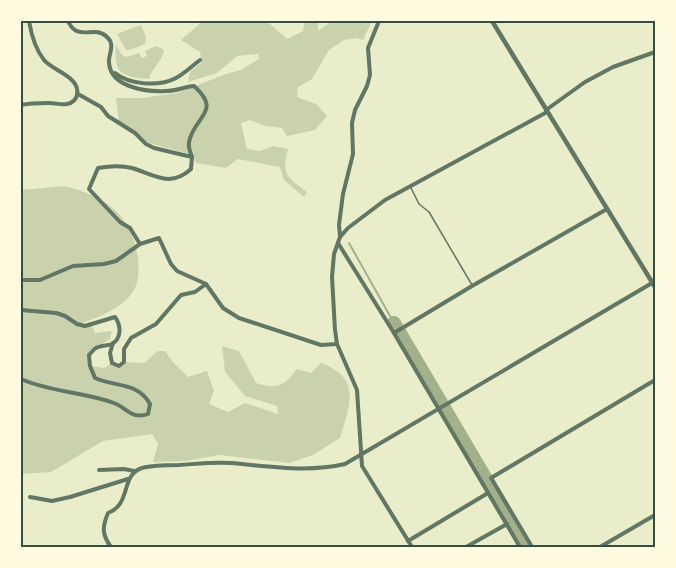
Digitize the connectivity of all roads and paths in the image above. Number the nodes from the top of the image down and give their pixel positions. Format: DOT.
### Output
graph roads {
  1 [pos="29,21"];
  2 [pos="68,21"];
  3 [pos="379,21"];
  4 [pos="492,21"];
  5 [pos="655,52"];
  6 [pos="200,60"];
  7 [pos="110,69"];
  8 [pos="78,94"];
  9 [pos="21,105"];
  10 [pos="546,111"];
  11 [pos="192,157"];
  12 [pos="409,186"];
  13 [pos="607,209"];
  14 [pos="340,237"];
  15 [pos="338,243"];
  16 [pos="140,244"];
  17 [pos="21,280"];
  18 [pos="206,284"];
  19 [pos="654,285"];
  20 [pos="472,286"];
  21 [pos="21,310"];
  22 [pos="398,331"];
  23 [pos="113,343"];
  24 [pos="337,344"];
  25 [pos="21,379"];
  26 [pos="655,381"];
  27 [pos="442,407"];
  28 [pos="361,455"];
  29 [pos="99,470"];
  30 [pos="135,471"];
  31 [pos="129,478"];
  32 [pos="487,480"];
  33 [pos="488,493"];
  34 [pos="30,497"];
  35 [pos="655,515"];
  36 [pos="507,524"];
  37 [pos="408,541"];
  38 [pos="111,547"];
  39 [pos="412,547"];
  40 [pos="466,547"];
  41 [pos="520,547"];
  42 [pos="532,547"];
  43 [pos="600,547"];
  1 -- 8 [label="street"];
  2 -- 7 [label="street"];
  3 -- 14 [label="street"];
  4 -- 10 [label="street"];
  5 -- 10 [label="street"];
  6 -- 7 [label="street"];
  7 -- 11 [label="street"];
  8 -- 9 [label="street"];
  8 -- 11 [label="street"];
  10 -- 12 [label="street"];
  10 -- 13 [label="street"];
  11 -- 16 [label="street"];
  12 -- 14 [label="street"];
  12 -- 20 [label="lane"];
  13 -- 19 [label="street"];
  13 -- 20 [label="street"];
  14 -- 15 [label="street"];
  15 -- 22 [label="street"];
  15 -- 24 [label="street"];
  16 -- 17 [label="street"];
  16 -- 18 [label="street"];
  18 -- 23 [label="street"];
  18 -- 24 [label="street"];
  19 -- 27 [label="street"];
  20 -- 22 [label="street"];
  21 -- 23 [label="street"];
  22 -- 27 [label="street"];
  23 -- 25 [label="street"];
  24 -- 28 [label="street"];
  26 -- 32 [label="street"];
  27 -- 28 [label="street"];
  27 -- 32 [label="street"];
  28 -- 30 [label="street"];
  28 -- 37 [label="street"];
  29 -- 30 [label="street"];
  30 -- 31 [label="street"];
  31 -- 34 [label="street"];
  31 -- 38 [label="street"];
  32 -- 33 [label="street"];
  32 -- 42 [label="street"];
  33 -- 36 [label="street"];
  33 -- 37 [label="street"];
  35 -- 43 [label="street"];
  36 -- 40 [label="street"];
  36 -- 41 [label="street"];
  37 -- 39 [label="street"];
}
